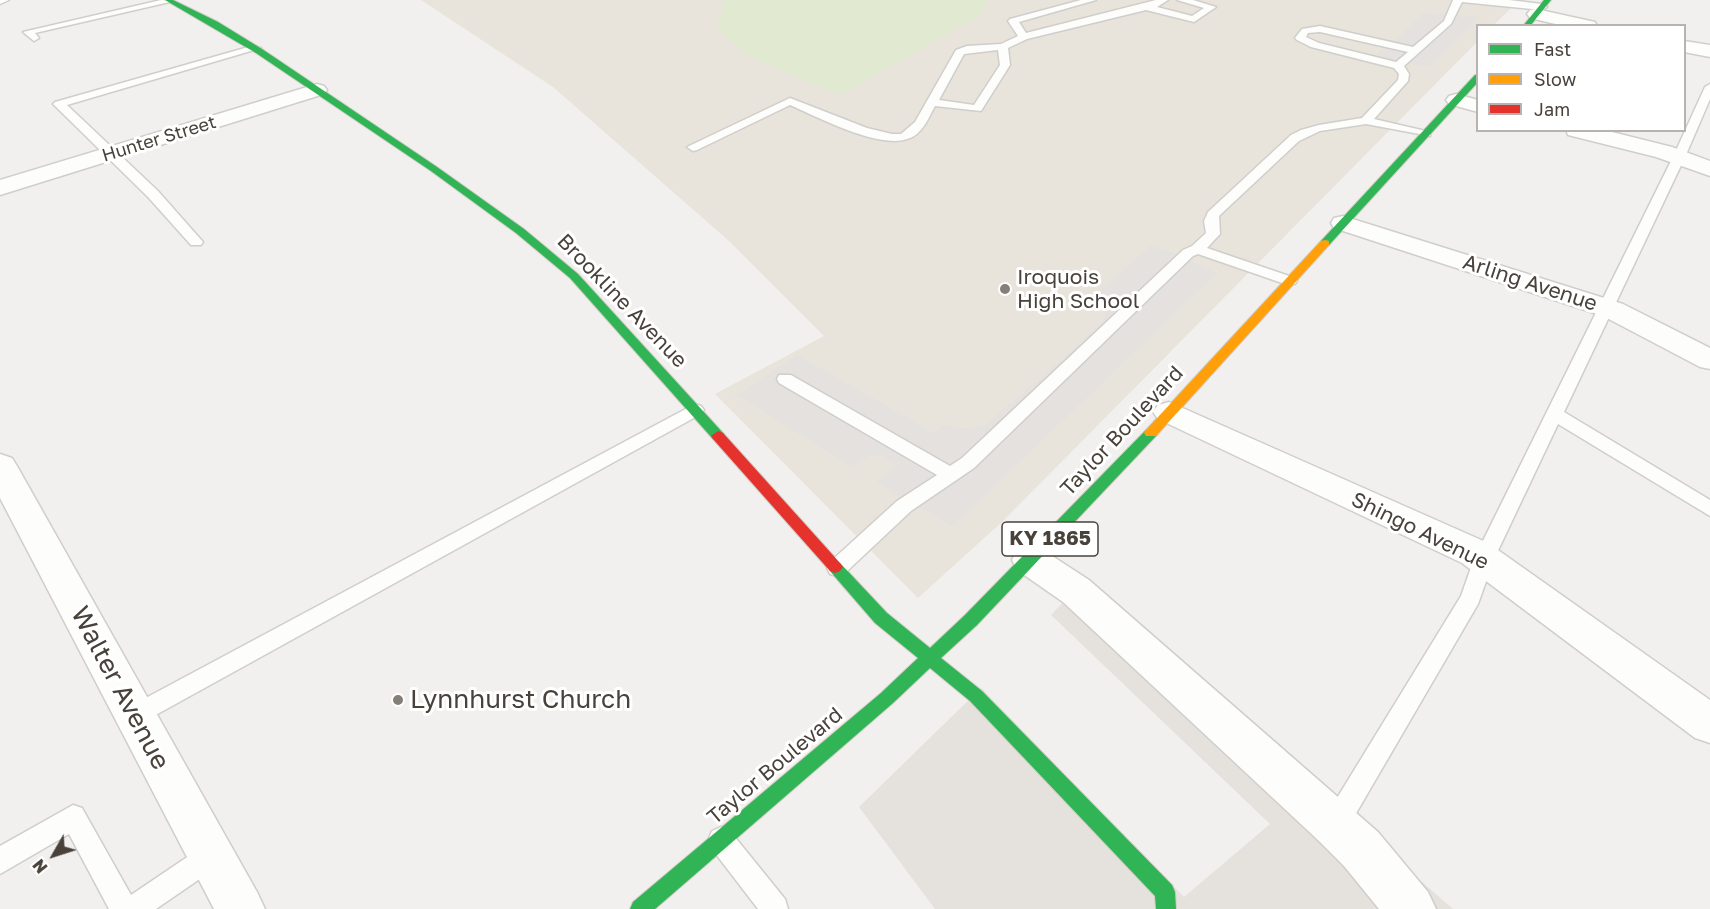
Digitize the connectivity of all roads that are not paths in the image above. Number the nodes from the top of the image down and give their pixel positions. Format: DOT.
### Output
graph roads {
  1 [pos="4,0"];
  2 [pos="169,0"];
  3 [pos="1053,0"];
  4 [pos="1091,0"];
  5 [pos="1163,0"];
  6 [pos="1182,0"];
  7 [pos="1458,0"];
  8 [pos="1465,0"];
  9 [pos="0,1"];
  10 [pos="1069,6"];
  11 [pos="1146,7"];
  12 [pos="1538,12"];
  13 [pos="1582,24"];
  14 [pos="29,32"];
  15 [pos="1024,37"];
  16 [pos="1686,46"];
  17 [pos="1003,47"];
  18 [pos="256,48"];
  19 [pos="1416,51"];
  20 [pos="1710,51"];
  21 [pos="1398,66"];
  22 [pos="1476,79"];
  23 [pos="317,90"];
  24 [pos="1708,97"];
  25 [pos="1456,100"];
  26 [pos="932,102"];
  27 [pos="1476,105"];
  28 [pos="1366,121"];
  29 [pos="1584,132"];
  30 [pos="1426,134"];
  31 [pos="693,147"];
  32 [pos="110,154"];
  33 [pos="1679,157"];
  34 [pos="1710,169"];
  35 [pos="0,188"];
  36 [pos="1343,223"];
  37 [pos="196,242"];
  38 [pos="1197,249"];
  39 [pos="1290,281"];
  40 [pos="1606,308"];
  41 [pos="1710,360"];
  42 [pos="785,378"];
  43 [pos="695,410"];
  44 [pos="1169,412"];
  45 [pos="1555,414"];
  46 [pos="0,466"];
  47 [pos="950,474"];
  48 [pos="1710,509"];
  49 [pos="1484,559"];
  50 [pos="1030,560"];
  51 [pos="837,568"];
  52 [pos="930,658"];
  53 [pos="135,715"];
  54 [pos="1710,724"];
  55 [pos="1335,825"];
  56 [pos="721,840"];
  57 [pos="211,856"];
  58 [pos="0,861"];
  59 [pos="124,909"];
  60 [pos="133,909"];
  61 [pos="240,909"];
  62 [pos="640,909"];
  63 [pos="775,909"];
  64 [pos="1166,909"];
  65 [pos="1411,909"];
  1 -- 9 [label="lane"];
  2 -- 14 [label="lane"];
  2 -- 18 [label="street, Brookline Avenue"];
  3 -- 10 [label="lane"];
  4 -- 10 [label="lane"];
  5 -- 11 [label="lane"];
  6 -- 11 [label="lane"];
  7 -- 19 [label="lane"];
  8 -- 12 [label="lane"];
  10 -- 15 [label="lane"];
  11 -- 15 [label="lane"];
  12 -- 13 [label="street"];
  15 -- 17 [label="lane"];
  16 -- 20 [label="street"];
  17 -- 26 [label="lane"];
  17 -- 26 [label="lane"];
  18 -- 23 [label="street, Brookline Avenue"];
  18 -- 32 [label="lane"];
  19 -- 21 [label="lane"];
  19 -- 21 [label="lane"];
  21 -- 28 [label="lane"];
  22 -- 25 [label="street, Taylor Boulevard / KY 1865"];
  23 -- 32 [label="street, Hunter Street"];
  23 -- 43 [label="street, Brookline Avenue"];
  24 -- 33 [label="lane"];
  25 -- 27 [label="street"];
  25 -- 30 [label="street, Taylor Boulevard / KY 1865"];
  26 -- 31 [label="lane"];
  28 -- 30 [label="lane"];
  28 -- 38 [label="lane"];
  29 -- 33 [label="street"];
  30 -- 36 [label="street, Taylor Boulevard / KY 1865"];
  32 -- 35 [label="street, Hunter Street"];
  32 -- 37 [label="lane"];
  33 -- 34 [label="street"];
  33 -- 40 [label="lane"];
  36 -- 39 [label="street, Taylor Boulevard / KY 1865"];
  36 -- 40 [label="street, Arling Avenue"];
  38 -- 39 [label="lane"];
  38 -- 47 [label="lane"];
  39 -- 44 [label="street, Taylor Boulevard / KY 1865"];
  40 -- 41 [label="street, Arling Avenue"];
  40 -- 45 [label="lane"];
  42 -- 47 [label="lane"];
  43 -- 51 [label="street, Brookline Avenue"];
  43 -- 53 [label="lane"];
  44 -- 49 [label="street, Shingo Avenue"];
  44 -- 50 [label="street, Taylor Boulevard / KY 1865"];
  45 -- 48 [label="lane"];
  45 -- 49 [label="lane"];
  46 -- 53 [label="street, Walter Avenue"];
  47 -- 51 [label="lane"];
  49 -- 54 [label="street, Shingo Avenue"];
  49 -- 55 [label="lane"];
  50 -- 52 [label="street, Taylor Boulevard / KY 1865"];
  50 -- 55 [label="street"];
  51 -- 52 [label="street, Brookline Avenue"];
  52 -- 56 [label="street, Taylor Boulevard / KY 1865"];
  52 -- 64 [label="street, Brookline Avenue"];
  53 -- 57 [label="street, Walter Avenue"];
  55 -- 65 [label="street"];
  56 -- 62 [label="street, Taylor Boulevard / KY 1865"];
  56 -- 63 [label="lane"];
  57 -- 60 [label="lane"];
  57 -- 61 [label="street, Walter Avenue"];
  58 -- 59 [label="lane"];
}
